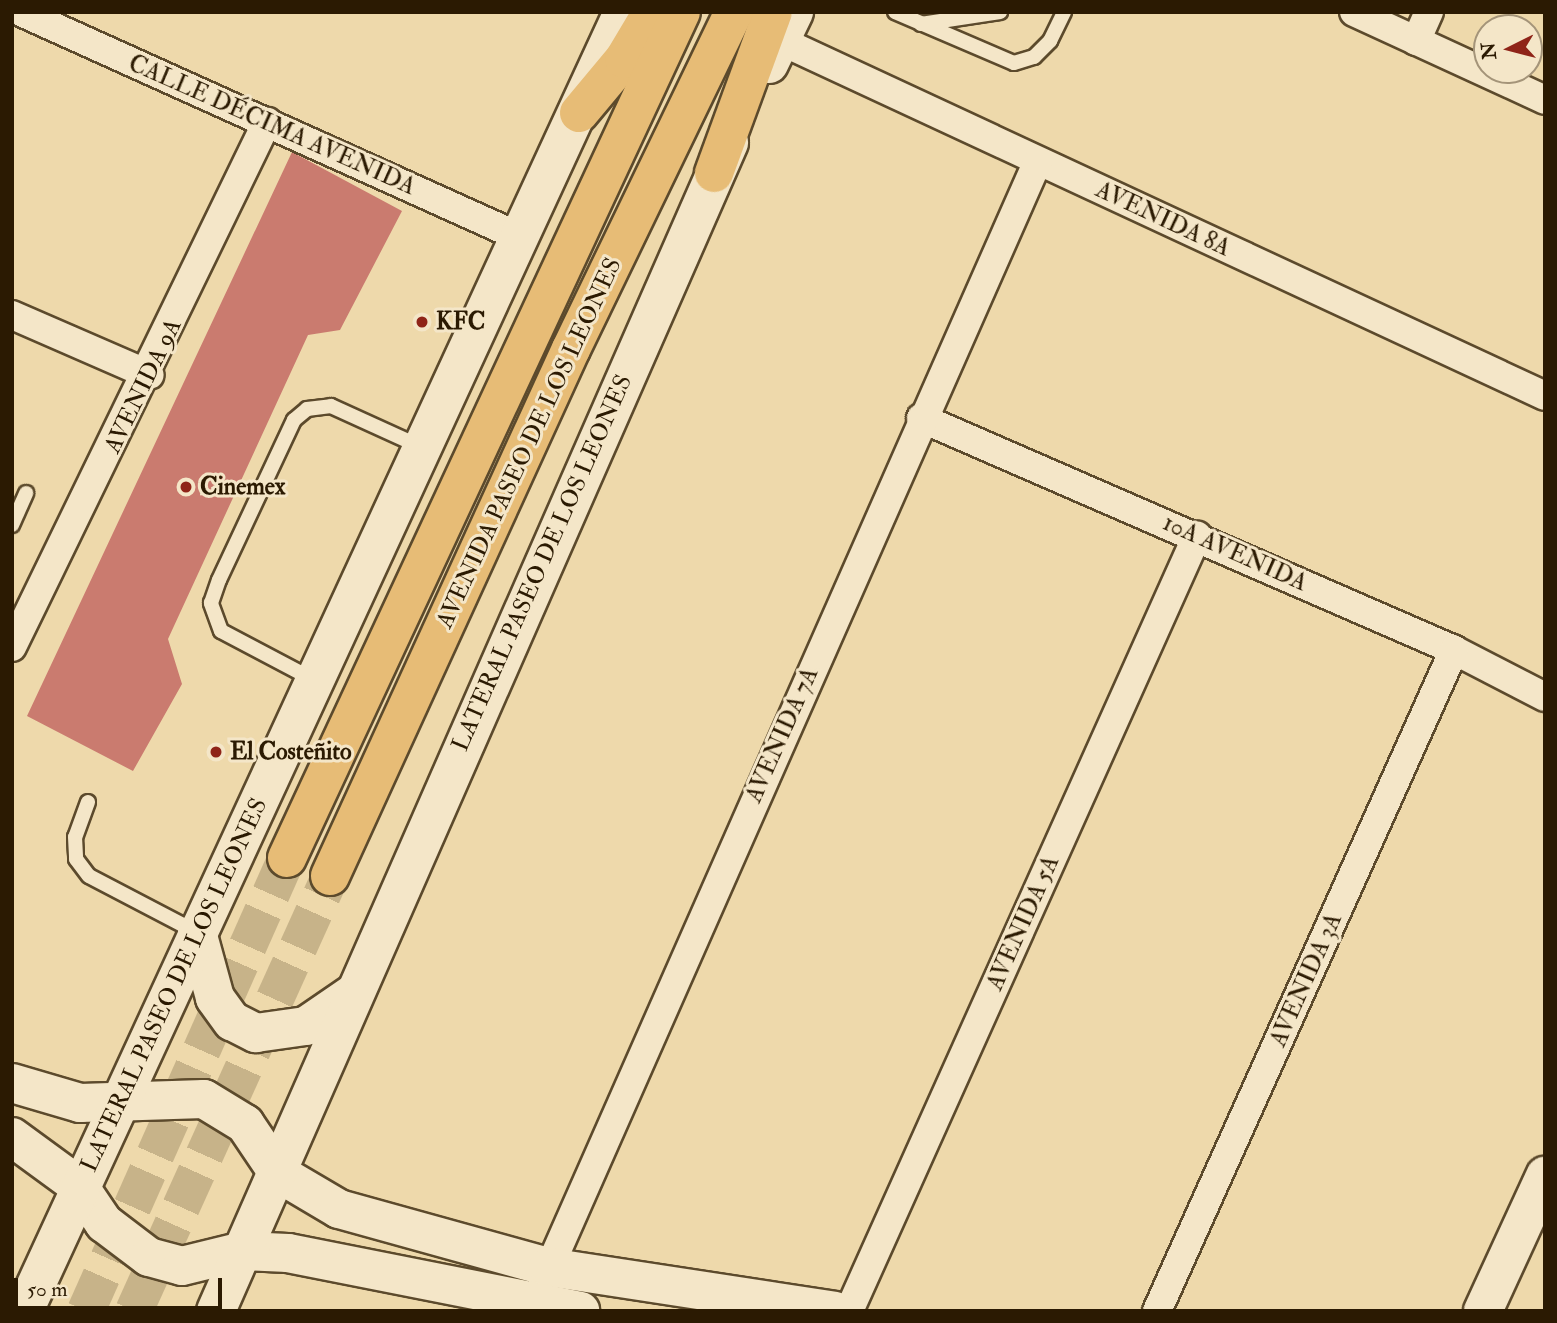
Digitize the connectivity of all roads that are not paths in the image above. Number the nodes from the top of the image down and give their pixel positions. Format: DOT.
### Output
graph roads {
  1 [pos="21,12"];
  2 [pos="623,12"];
  3 [pos="652,12"];
  4 [pos="681,12"];
  5 [pos="734,12"];
  6 [pos="895,12"];
  7 [pos="1000,12"];
  8 [pos="1064,12"];
  9 [pos="1354,12"];
  10 [pos="1429,12"];
  11 [pos="783,22"];
  12 [pos="920,24"];
  13 [pos="1416,41"];
  14 [pos="1545,100"];
  15 [pos="579,113"];
  16 [pos="267,122"];
  17 [pos="1038,161"];
  18 [pos="714,173"];
  19 [pos="522,238"];
  20 [pos="12,315"];
  21 [pos="150,375"];
  22 [pos="1545,396"];
  23 [pos="921,418"];
  24 [pos="426,449"];
  25 [pos="26,493"];
  26 [pos="12,525"];
  27 [pos="1197,536"];
  28 [pos="14,637"];
  29 [pos="1454,650"];
  30 [pos="319,682"];
  31 [pos="1545,697"];
  32 [pos="88,802"];
  33 [pos="287,858"];
  34 [pos="330,876"];
  35 [pos="197,933"];
  36 [pos="354,993"];
  37 [pos="12,1083"];
  38 [pos="114,1105"];
  39 [pos="12,1137"];
  40 [pos="278,1173"];
  41 [pos="1545,1176"];
  42 [pos="79,1186"];
  43 [pos="243,1251"];
  44 [pos="548,1267"];
  45 [pos="533,1307"];
  46 [pos="220,1308"];
  47 [pos="24,1311"];
  48 [pos="580,1311"];
  49 [pos="835,1311"];
  50 [pos="849,1311"];
  51 [pos="1157,1311"];
  52 [pos="1483,1311"];
  1 -- 16 [label="street, CALLE DÉCIMA AVENIDA"];
  2 -- 15 [label="street, LATERAL PASEO DE LOS LEONES"];
  3 -- 15 [label="main road"];
  4 -- 33 [label="main road, AVENIDA PASEO DE LOS LEONES"];
  5 -- 34 [label="main road, AVENIDA PASEO DE LOS LEONES"];
  6 -- 12 [label="lane"];
  7 -- 12 [label="lane"];
  8 -- 12 [label="lane"];
  9 -- 13 [label="street"];
  10 -- 13 [label="street"];
  11 -- 17 [label="street, AVENIDA 8A"];
  11 -- 18 [label="main road"];
  13 -- 14 [label="street"];
  15 -- 19 [label="street, LATERAL PASEO DE LOS LEONES"];
  16 -- 19 [label="street, CALLE DÉCIMA AVENIDA"];
  16 -- 21 [label="street, AVENIDA 9A"];
  17 -- 22 [label="street, AVENIDA 8A"];
  17 -- 23 [label="street, AVENIDA 7A"];
  18 -- 36 [label="street, LATERAL PASEO DE LOS LEONES"];
  19 -- 24 [label="street, LATERAL PASEO DE LOS LEONES"];
  20 -- 21 [label="street"];
  21 -- 28 [label="street, AVENIDA 9A"];
  23 -- 27 [label="street, 10A AVENIDA"];
  23 -- 44 [label="street, AVENIDA 7A"];
  24 -- 30 [label="street, LATERAL PASEO DE LOS LEONES"];
  24 -- 30 [label="lane"];
  25 -- 26 [label="lane"];
  27 -- 29 [label="street, 10A AVENIDA"];
  27 -- 50 [label="street, AVENIDA 5A"];
  29 -- 31 [label="street, 10A AVENIDA"];
  29 -- 51 [label="street, AVENIDA 3A"];
  30 -- 35 [label="street, LATERAL PASEO DE LOS LEONES"];
  32 -- 35 [label="lane"];
  35 -- 36 [label="street"];
  35 -- 38 [label="street, LATERAL PASEO DE LOS LEONES"];
  36 -- 40 [label="street, LATERAL PASEO DE LOS LEONES"];
  37 -- 38 [label="street"];
  38 -- 40 [label="street"];
  38 -- 42 [label="street, LATERAL PASEO DE LOS LEONES"];
  39 -- 42 [label="street"];
  40 -- 43 [label="street, LATERAL PASEO DE LOS LEONES"];
  40 -- 44 [label="street"];
  41 -- 52 [label="street"];
  42 -- 43 [label="street"];
  42 -- 47 [label="street, LATERAL PASEO DE LOS LEONES"];
  43 -- 45 [label="street"];
  43 -- 46 [label="street, LATERAL PASEO DE LOS LEONES"];
  44 -- 45 [label="street, AVENIDA 7A"];
  44 -- 49 [label="street"];
  45 -- 48 [label="street"];
}
